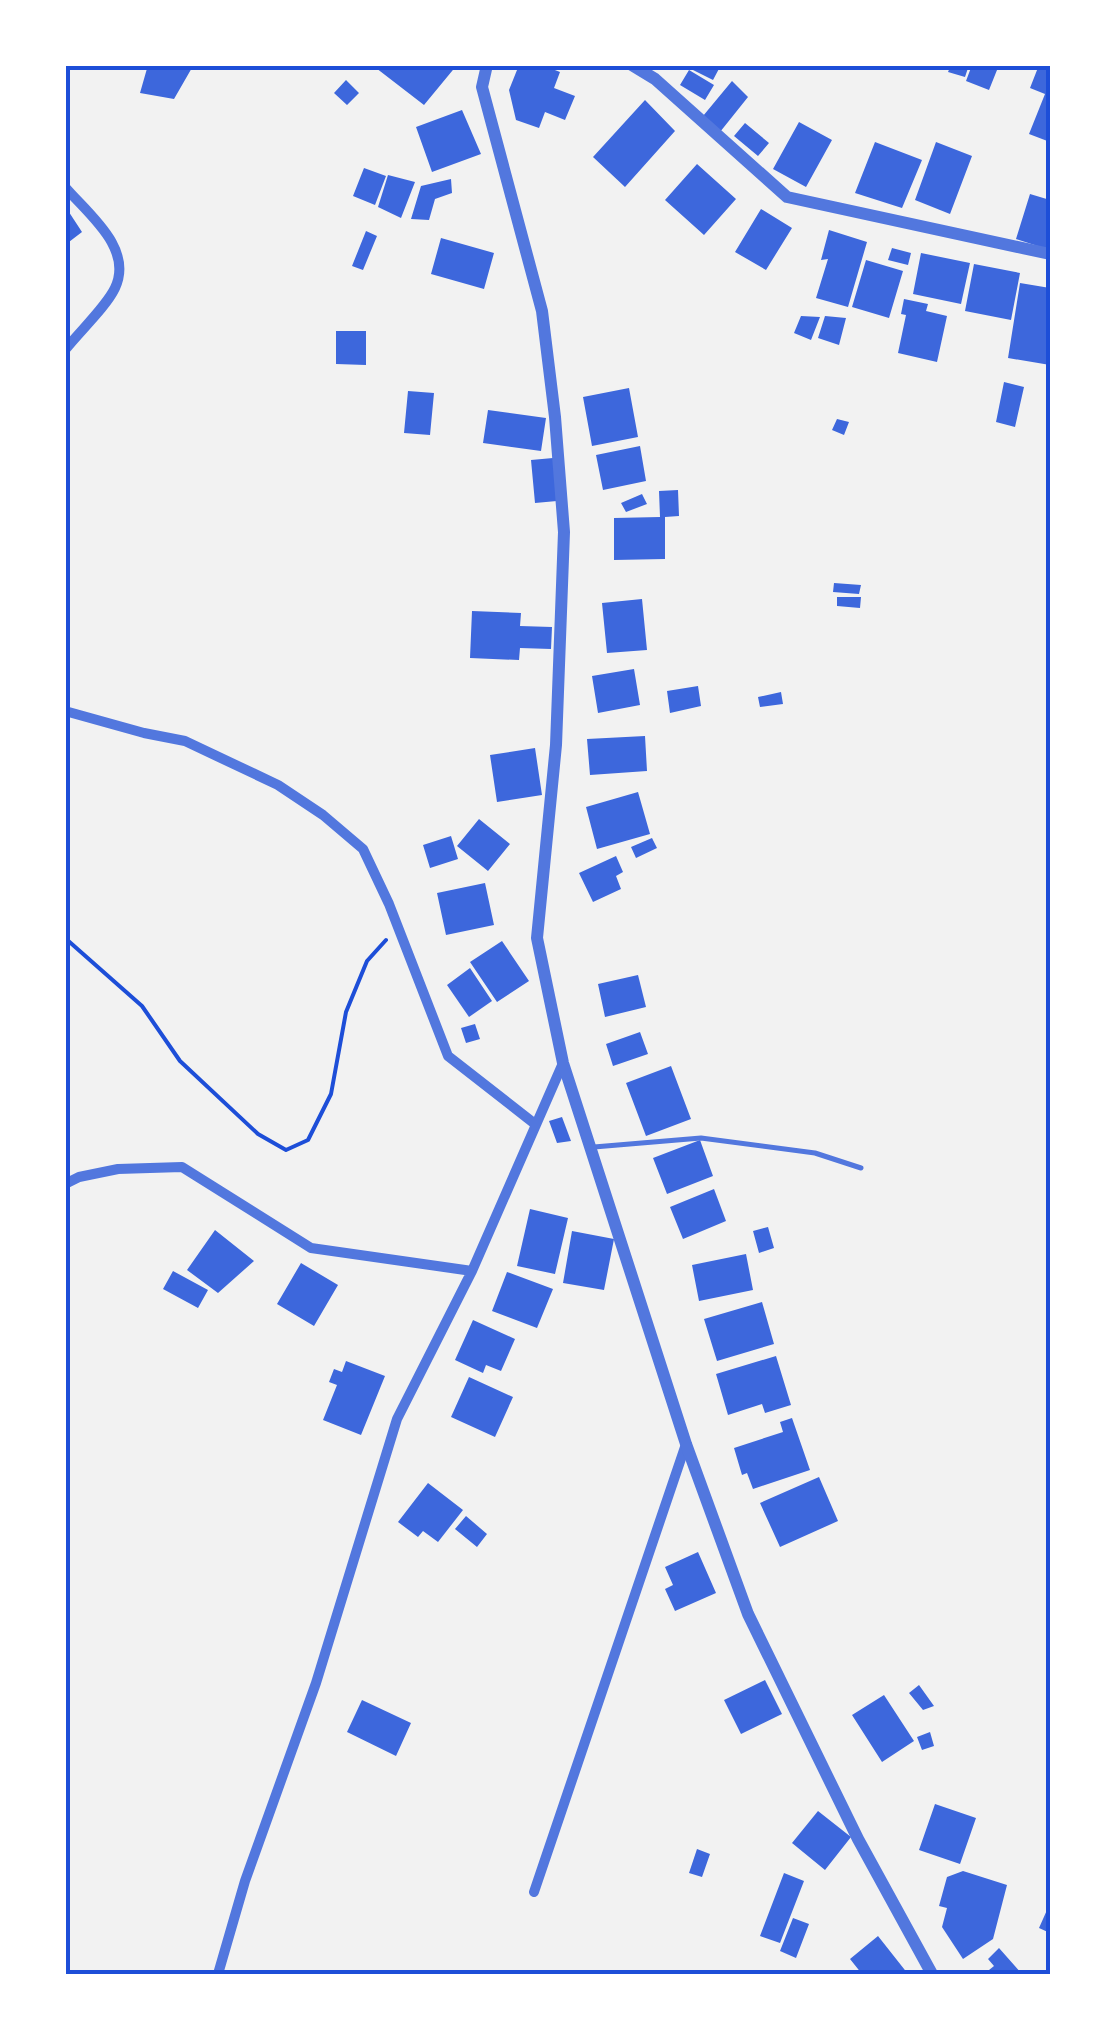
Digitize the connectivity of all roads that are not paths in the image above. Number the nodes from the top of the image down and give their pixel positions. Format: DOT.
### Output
graph roads {
  1 [pos="486,65"];
  2 [pos="632,65"];
  3 [pos="65,187"];
  4 [pos="1050,254"];
  5 [pos="65,350"];
  6 [pos="65,710"];
  7 [pos="563,1063"];
  8 [pos="536,1124"];
  9 [pos="591,1147"];
  10 [pos="861,1168"];
  11 [pos="65,1184"];
  12 [pos="472,1270"];
  13 [pos="686,1444"];
  14 [pos="534,1892"];
  15 [pos="218,1974"];
  16 [pos="932,1974"];
  1 -- 7 [label="street"];
  2 -- 4 [label="street"];
  3 -- 5 [label="street"];
  6 -- 8 [label="street"];
  7 -- 8 [label="street"];
  7 -- 9 [label="street"];
  8 -- 12 [label="street"];
  9 -- 10 [label="lane"];
  9 -- 13 [label="street"];
  11 -- 12 [label="street"];
  12 -- 15 [label="street"];
  13 -- 14 [label="street"];
  13 -- 16 [label="street"];
}
